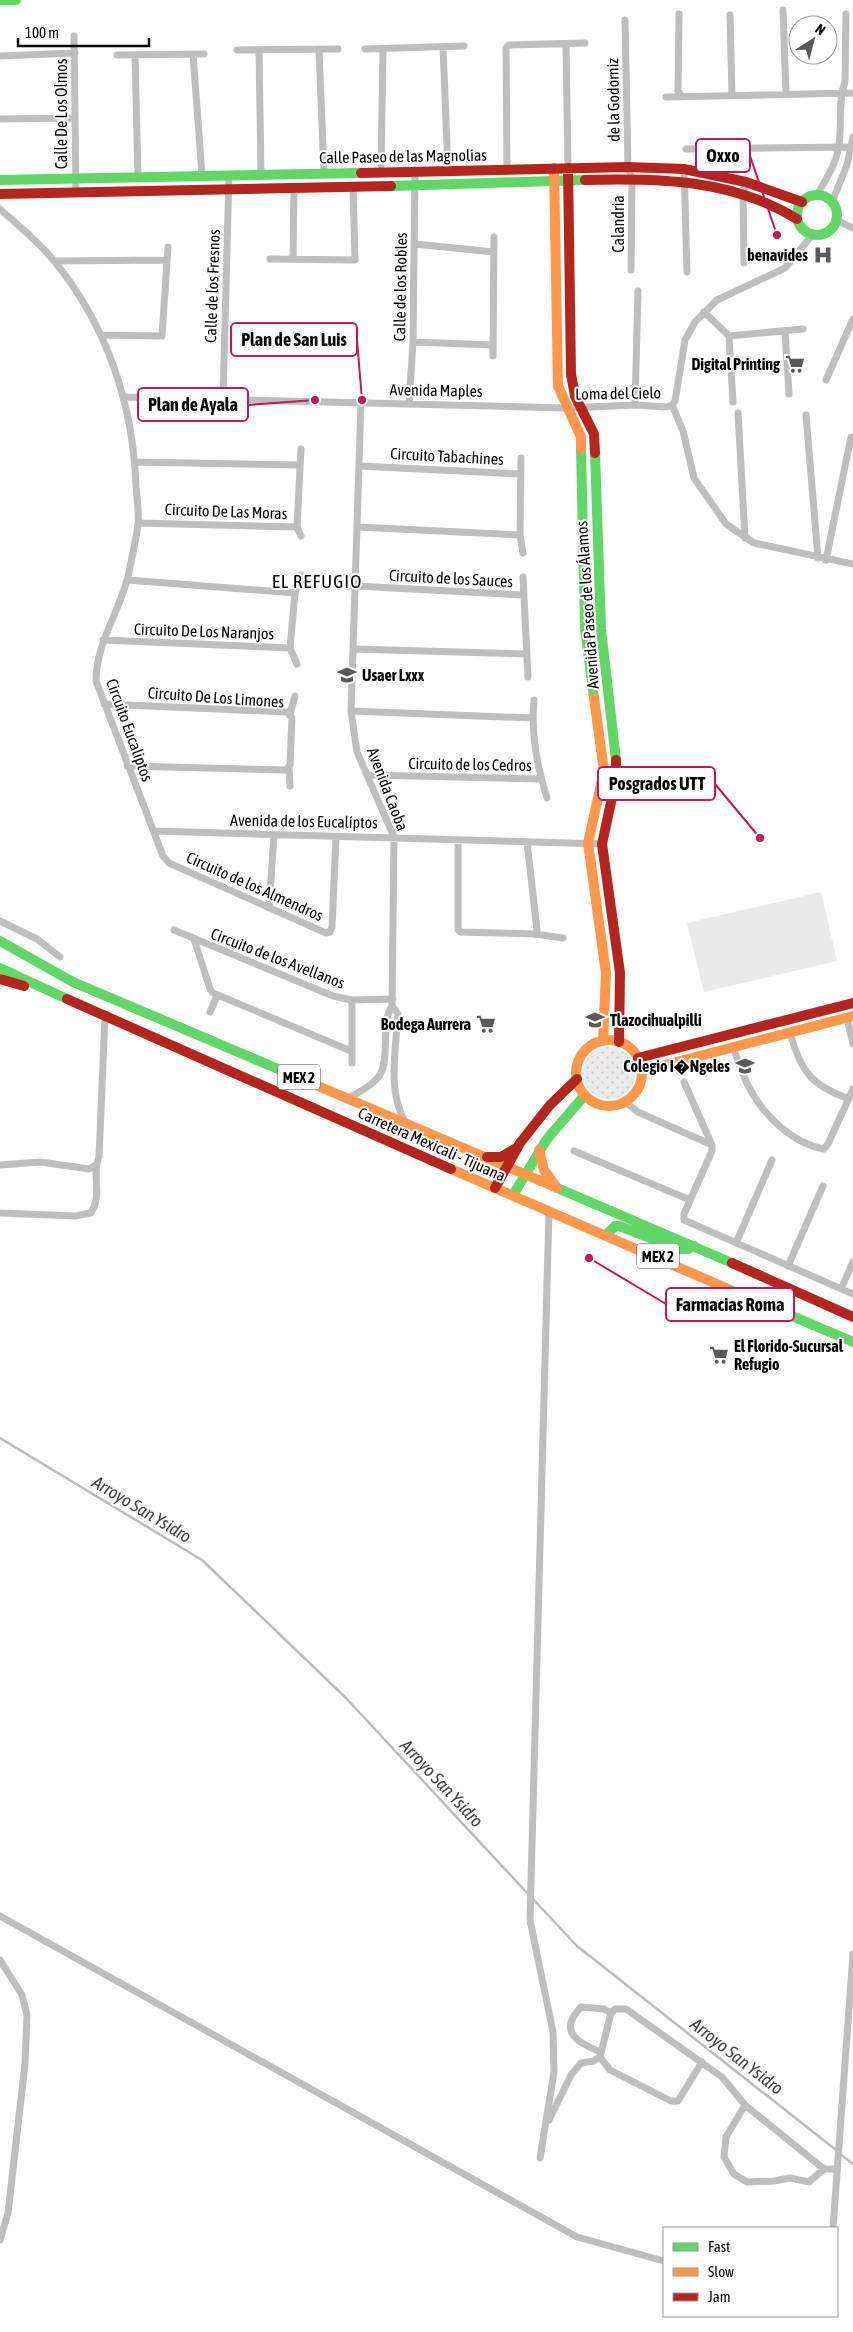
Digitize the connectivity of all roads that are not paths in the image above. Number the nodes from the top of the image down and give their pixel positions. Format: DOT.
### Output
graph roads {
  1 [pos="0,0"];
  2 [pos="14,0"];
  3 [pos="783,10"];
  4 [pos="679,14"];
  5 [pos="846,14"];
  6 [pos="730,15"];
  7 [pos="625,20"];
  8 [pos="74,36"];
  9 [pos="584,43"];
  10 [pos="464,46"];
  11 [pos="566,46"];
  12 [pos="443,47"];
  13 [pos="383,48"];
  14 [pos="318,49"];
  15 [pos="338,49"];
  16 [pos="365,49"];
  17 [pos="237,50"];
  18 [pos="260,50"];
  19 [pos="75,53"];
  20 [pos="193,54"];
  21 [pos="204,54"];
  22 [pos="117,55"];
  23 [pos="136,55"];
  24 [pos="0,56"];
  25 [pos="845,82"];
  26 [pos="841,92"];
  27 [pos="853,92"];
  28 [pos="786,93"];
  29 [pos="732,95"];
  30 [pos="681,96"];
  31 [pos="666,97"];
  32 [pos="75,118"];
  33 [pos="0,120"];
  34 [pos="853,136"];
  35 [pos="839,147"];
  36 [pos="852,147"];
  37 [pos="686,149"];
  38 [pos="628,167"];
  39 [pos="554,168"];
  40 [pos="568,168"];
  41 [pos="656,168"];
  42 [pos="507,169"];
  43 [pos="684,169"];
  44 [pos="448,170"];
  45 [pos="416,171"];
  46 [pos="382,172"];
  47 [pos="324,173"];
  48 [pos="261,174"];
  49 [pos="202,175"];
  50 [pos="229,175"];
  51 [pos="138,177"];
  52 [pos="76,178"];
  53 [pos="632,179"];
  54 [pos="0,180"];
  55 [pos="568,180"];
  56 [pos="658,180"];
  57 [pos="554,181"];
  58 [pos="684,181"];
  59 [pos="415,184"];
  60 [pos="353,187"];
  61 [pos="744,187"];
  62 [pos="294,189"];
  63 [pos="229,190"];
  64 [pos="76,193"];
  65 [pos="0,194"];
  66 [pos="817,195"];
  67 [pos="802,202"];
  68 [pos="832,202"];
  69 [pos="0,210"];
  70 [pos="798,218"];
  71 [pos="836,220"];
  72 [pos="853,228"];
  73 [pos="813,234"];
  74 [pos="494,237"];
  75 [pos="415,244"];
  76 [pos="168,247"];
  77 [pos="494,252"];
  78 [pos="167,260"];
  79 [pos="270,260"];
  80 [pos="293,260"];
  81 [pos="54,261"];
  82 [pos="744,263"];
  83 [pos="631,270"];
  84 [pos="687,272"];
  85 [pos="638,291"];
  86 [pos="704,312"];
  87 [pos="853,319"];
  88 [pos="803,329"];
  89 [pos="785,332"];
  90 [pos="102,335"];
  91 [pos="729,336"];
  92 [pos="413,342"];
  93 [pos="492,345"];
  94 [pos="493,356"];
  95 [pos="826,380"];
  96 [pos="789,394"];
  97 [pos="125,397"];
  98 [pos="223,399"];
  99 [pos="361,402"];
  100 [pos="733,402"];
  101 [pos="409,404"];
  102 [pos="635,405"];
  103 [pos="672,405"];
  104 [pos="582,407"];
  105 [pos="566,408"];
  106 [pos="738,412"];
  107 [pos="806,415"];
  108 [pos="851,437"];
  109 [pos="301,449"];
  110 [pos="521,458"];
  111 [pos="135,462"];
  112 [pos="300,466"];
  113 [pos="360,466"];
  114 [pos="520,474"];
  115 [pos="138,523"];
  116 [pos="297,527"];
  117 [pos="358,527"];
  118 [pos="520,535"];
  119 [pos="301,536"];
  120 [pos="746,538"];
  121 [pos="523,553"];
  122 [pos="818,558"];
  123 [pos="826,560"];
  124 [pos="853,564"];
  125 [pos="301,575"];
  126 [pos="523,577"];
  127 [pos="127,580"];
  128 [pos="356,586"];
  129 [pos="295,593"];
  130 [pos="523,595"];
  131 [pos="104,640"];
  132 [pos="290,648"];
  133 [pos="353,649"];
  134 [pos="526,654"];
  135 [pos="297,664"];
  136 [pos="528,677"];
  137 [pos="295,696"];
  138 [pos="534,700"];
  139 [pos="104,704"];
  140 [pos="351,711"];
  141 [pos="290,714"];
  142 [pos="532,718"];
  143 [pos="127,766"];
  144 [pos="289,768"];
  145 [pos="367,775"];
  146 [pos="540,779"];
  147 [pos="290,786"];
  148 [pos="547,798"];
  149 [pos="155,831"];
  150 [pos="274,835"];
  151 [pos="336,837"];
  152 [pos="394,837"];
  153 [pos="458,840"];
  154 [pos="527,842"];
  155 [pos="588,843"];
  156 [pos="602,844"];
  157 [pos="269,908"];
  158 [pos="0,921"];
  159 [pos="174,930"];
  160 [pos="535,934"];
  161 [pos="563,938"];
  162 [pos="194,939"];
  163 [pos="0,941"];
  164 [pos="0,949"];
  165 [pos="60,957"];
  166 [pos="0,968"];
  167 [pos="0,979"];
  168 [pos="73,982"];
  169 [pos="217,996"];
  170 [pos="67,998"];
  171 [pos="352,1000"];
  172 [pos="393,1003"];
  173 [pos="853,1003"];
  174 [pos="210,1012"];
  175 [pos="105,1016"];
  176 [pos="850,1017"];
  177 [pos="790,1032"];
  178 [pos="603,1041"];
  179 [pos="619,1042"];
  180 [pos="853,1044"];
  181 [pos="734,1047"];
  182 [pos="351,1051"];
  183 [pos="638,1058"];
  184 [pos="352,1063"];
  185 [pos="642,1071"];
  186 [pos="577,1079"];
  187 [pos="684,1082"];
  188 [pos="853,1088"];
  189 [pos="585,1095"];
  190 [pos="348,1098"];
  191 [pos="849,1099"];
  192 [pos="625,1102"];
  193 [pos="405,1123"];
  194 [pos="712,1145"];
  195 [pos="518,1147"];
  196 [pos="540,1150"];
  197 [pos="574,1151"];
  198 [pos="483,1156"];
  199 [pos="772,1160"];
  200 [pos="0,1165"];
  201 [pos="96,1165"];
  202 [pos="507,1166"];
  203 [pos="524,1174"];
  204 [pos="824,1186"];
  205 [pos="495,1188"];
  206 [pos="558,1189"];
  207 [pos="513,1195"];
  208 [pos="690,1200"];
  209 [pos="549,1211"];
  210 [pos="0,1213"];
  211 [pos="607,1234"];
  212 [pos="736,1243"];
  213 [pos="694,1246"];
  214 [pos="853,1262"];
  215 [pos="788,1266"];
  216 [pos="841,1289"];
  217 [pos="853,1294"];
  218 [pos="853,1317"];
  219 [pos="853,1342"];
  220 [pos="0,1916"];
  221 [pos="853,1954"];
  222 [pos="0,1960"];
  223 [pos="611,2013"];
  224 [pos="601,2055"];
  225 [pos="702,2062"];
  226 [pos="745,2105"];
  227 [pos="546,2127"];
  228 [pos="540,2158"];
  229 [pos="824,2168"];
  230 [pos="837,2169"];
  231 [pos="833,2227"];
  232 [pos="0,2240"];
  233 [pos="663,2261"];
  1 -- 2 [label="main road"];
  3 -- 28 [label="street"];
  4 -- 30 [label="street"];
  5 -- 25 [label="street"];
  6 -- 29 [label="street"];
  7 -- 38 [label="street, de la Godorniz"];
  8 -- 19 [label="street, Calle De Los Olmos"];
  9 -- 11 [label="street"];
  10 -- 12 [label="street"];
  11 -- 40 [label="street"];
  11 -- 42 [label="street"];
  12 -- 13 [label="street"];
  12 -- 44 [label="street"];
  13 -- 16 [label="street"];
  13 -- 46 [label="street"];
  14 -- 15 [label="street"];
  14 -- 18 [label="street"];
  14 -- 47 [label="street"];
  17 -- 18 [label="street"];
  18 -- 48 [label="street"];
  19 -- 24 [label="street"];
  19 -- 32 [label="street, Calle De Los Olmos"];
  20 -- 21 [label="street"];
  20 -- 23 [label="street"];
  20 -- 49 [label="street"];
  22 -- 23 [label="street"];
  23 -- 51 [label="street"];
  25 -- 26 [label="street"];
  25 -- 27 [label="street"];
  26 -- 27 [label="street"];
  26 -- 28 [label="street"];
  26 -- 35 [label="street"];
  28 -- 29 [label="street"];
  29 -- 30 [label="street"];
  30 -- 31 [label="street"];
  32 -- 33 [label="street"];
  32 -- 52 [label="street, Calle De Los Olmos"];
  34 -- 36 [label="street"];
  35 -- 36 [label="street"];
  35 -- 37 [label="street"];
  35 -- 66 [label="street"];
  36 -- 68 [label="street"];
  38 -- 40 [label="main road, Calle Paseo de las Magnolias"];
  38 -- 41 [label="main road, Calle Paseo de las Magnolias"];
  38 -- 53 [label="street, de la Godorniz"];
  39 -- 40 [label="main road, Calle Paseo de las Magnolias"];
  39 -- 42 [label="main road, Calle Paseo de las Magnolias"];
  39 -- 57 [label="main road, Avenida Paseo de los Álamos"];
  40 -- 55 [label="main road, Avenida Paseo de los Álamos"];
  41 -- 43 [label="main road, Calle Paseo de las Magnolias"];
  41 -- 56 [label="street"];
  42 -- 44 [label="main road, Calle Paseo de las Magnolias"];
  43 -- 58 [label="street"];
  43 -- 61 [label="main road, Calle Paseo de las Magnolias"];
  44 -- 45 [label="main road, Calle Paseo de las Magnolias"];
  45 -- 46 [label="main road, Calle Paseo de las Magnolias"];
  45 -- 59 [label="street, Calle de los Robles"];
  46 -- 47 [label="main road, Calle Paseo de las Magnolias"];
  47 -- 48 [label="main road, Calle Paseo de las Magnolias"];
  48 -- 50 [label="main road, Calle Paseo de las Magnolias"];
  49 -- 50 [label="main road, Calle Paseo de las Magnolias"];
  49 -- 51 [label="main road, Calle Paseo de las Magnolias"];
  50 -- 63 [label="street, Calle de los Fresnos"];
  51 -- 52 [label="main road, Calle Paseo de las Magnolias"];
  52 -- 54 [label="main road, Calle Paseo de las Magnolias"];
  52 -- 64 [label="street, Calle De Los Olmos"];
  53 -- 55 [label="main road, Calle Paseo de las Magnolias"];
  53 -- 56 [label="main road, Calle Paseo de las Magnolias"];
  53 -- 83 [label="street, Calandria"];
  55 -- 57 [label="main road, Calle Paseo de las Magnolias"];
  55 -- 104 [label="main road, Avenida Paseo de los Álamos"];
  56 -- 58 [label="main road, Calle Paseo de las Magnolias"];
  57 -- 59 [label="main road, Calle Paseo de las Magnolias"];
  57 -- 105 [label="main road, Avenida Paseo de los Álamos"];
  58 -- 61 [label="main road, Calle Paseo de las Magnolias"];
  58 -- 84 [label="street"];
  59 -- 60 [label="main road, Calle Paseo de las Magnolias"];
  59 -- 75 [label="street, Calle de los Robles"];
  60 -- 62 [label="main road, Calle Paseo de las Magnolias"];
  60 -- 80 [label="street"];
  61 -- 67 [label="main road, Calle Paseo de las Magnolias"];
  61 -- 70 [label="main road, Calle Paseo de las Magnolias"];
  61 -- 82 [label="street"];
  62 -- 63 [label="main road, Calle Paseo de las Magnolias"];
  62 -- 80 [label="street"];
  63 -- 64 [label="main road, Calle Paseo de las Magnolias"];
  63 -- 98 [label="street, Calle de los Fresnos"];
  64 -- 65 [label="main road, Calle Paseo de las Magnolias"];
  66 -- 67 [label="main road"];
  66 -- 68 [label="main road"];
  67 -- 70 [label="main road"];
  68 -- 71 [label="main road"];
  69 -- 81 [label="street, Circuito Eucaliptos"];
  70 -- 73 [label="main road"];
  71 -- 72 [label="street"];
  71 -- 73 [label="main road"];
  73 -- 86 [label="street"];
  74 -- 77 [label="street"];
  75 -- 77 [label="street"];
  75 -- 92 [label="street, Calle de los Robles"];
  76 -- 78 [label="street"];
  77 -- 93 [label="street"];
  78 -- 81 [label="street"];
  78 -- 90 [label="street"];
  79 -- 80 [label="street"];
  81 -- 90 [label="street, Circuito Eucaliptos"];
  85 -- 102 [label="street"];
  86 -- 91 [label="street"];
  86 -- 103 [label="street"];
  87 -- 95 [label="street"];
  88 -- 89 [label="street"];
  89 -- 91 [label="street"];
  89 -- 96 [label="street"];
  90 -- 97 [label="street, Circuito Eucaliptos"];
  91 -- 100 [label="street"];
  92 -- 93 [label="street"];
  92 -- 101 [label="street, Calle de los Robles"];
  93 -- 94 [label="street"];
  97 -- 98 [label="street, Avenida Maples"];
  97 -- 111 [label="street, Circuito Eucaliptos"];
  98 -- 99 [label="street, Avenida Maples"];
  99 -- 101 [label="street, Avenida Maples"];
  99 -- 113 [label="street, Avenida Caoba"];
  101 -- 105 [label="street, Avenida Maples"];
  102 -- 103 [label="street, Loma del Cielo"];
  102 -- 104 [label="street, Loma del Cielo"];
  103 -- 120 [label="street"];
  104 -- 105 [label="street, Loma del Cielo"];
  104 -- 156 [label="main road, Avenida Paseo de los Álamos"];
  105 -- 155 [label="main road, Avenida Paseo de los Álamos"];
  106 -- 120 [label="street"];
  107 -- 122 [label="street"];
  108 -- 123 [label="street"];
  109 -- 112 [label="street, Circuito De Las Moras"];
  110 -- 114 [label="street"];
  111 -- 112 [label="street"];
  111 -- 115 [label="street, Circuito Eucaliptos"];
  112 -- 116 [label="street, Circuito De Las Moras"];
  113 -- 114 [label="street, Circuito Tabachines"];
  113 -- 117 [label="street, Avenida Caoba"];
  114 -- 118 [label="street, Circuito Tabachines"];
  115 -- 116 [label="street, Circuito De Las Moras"];
  115 -- 127 [label="street, Circuito Eucaliptos"];
  116 -- 119 [label="street"];
  117 -- 118 [label="street"];
  117 -- 128 [label="street, Avenida Caoba"];
  118 -- 121 [label="street, Circuito Tabachines"];
  120 -- 122 [label="street"];
  122 -- 123 [label="street"];
  123 -- 124 [label="street"];
  125 -- 129 [label="street, Circuito De Los Naranjos"];
  126 -- 130 [label="street"];
  127 -- 129 [label="street"];
  127 -- 131 [label="street, Circuito Eucaliptos"];
  128 -- 130 [label="street, Circuito de los Sauces"];
  128 -- 133 [label="street, Avenida Caoba"];
  129 -- 132 [label="street, Circuito De Los Naranjos"];
  130 -- 134 [label="street, Circuito de los Sauces"];
  131 -- 132 [label="street, Circuito De Los Naranjos"];
  131 -- 139 [label="street, Circuito Eucaliptos"];
  132 -- 135 [label="street"];
  133 -- 134 [label="street"];
  133 -- 140 [label="street, Avenida Caoba"];
  134 -- 136 [label="street, Circuito de los Sauces"];
  137 -- 141 [label="street"];
  138 -- 142 [label="street, Circuito de los Cedros"];
  139 -- 141 [label="street, Circuito De Los Limones"];
  139 -- 143 [label="street, Circuito Eucaliptos"];
  140 -- 142 [label="street"];
  140 -- 145 [label="street, Avenida Caoba"];
  141 -- 144 [label="street, Circuito De Los Limones"];
  142 -- 146 [label="street, Circuito de los Cedros"];
  143 -- 144 [label="street"];
  143 -- 149 [label="street, Circuito Eucaliptos"];
  144 -- 147 [label="street, Circuito De Los Limones"];
  145 -- 146 [label="street, Circuito de los Cedros"];
  145 -- 152 [label="street, Avenida Caoba"];
  146 -- 148 [label="street"];
  149 -- 150 [label="street, Avenida de los Eucalíptos"];
  149 -- 157 [label="street, Circuito de los Almendros"];
  150 -- 151 [label="street, Avenida de los Eucalíptos"];
  150 -- 157 [label="street"];
  151 -- 152 [label="street, Avenida de los Eucalíptos"];
  151 -- 157 [label="street, Circuito de los Almendros"];
  152 -- 153 [label="street, Avenida de los Eucalíptos"];
  152 -- 172 [label="street, Avenida Caoba"];
  153 -- 154 [label="street, Avenida de los Eucalíptos"];
  153 -- 160 [label="street"];
  154 -- 155 [label="street, Avenida de los Eucalíptos"];
  154 -- 160 [label="street"];
  155 -- 156 [label="street, Avenida de los Eucalíptos"];
  155 -- 178 [label="main road, Avenida Paseo de los Álamos"];
  156 -- 179 [label="main road, Avenida Paseo de los Álamos"];
  158 -- 165 [label="street"];
  159 -- 162 [label="street, Circuito de los Avellanos"];
  160 -- 161 [label="street"];
  162 -- 169 [label="street, Circuito de los Avellanos"];
  162 -- 171 [label="street, Circuito de los Avellanos"];
  163 -- 168 [label="main road"];
  164 -- 168 [label="main road, Carretera Mexicali - Tijuana / MEX 2"];
  166 -- 170 [label="main road, Carretera Mexicali - Tijuana / MEX 2"];
  167 -- 170 [label="main road"];
  168 -- 190 [label="main road, Carretera Mexicali - Tijuana / MEX 2"];
  169 -- 174 [label="street"];
  169 -- 182 [label="street"];
  170 -- 175 [label="main road, Carretera Mexicali - Tijuana / MEX 2"];
  171 -- 172 [label="street, Circuito de los Avellanos"];
  171 -- 182 [label="street, Circuito de los Avellanos"];
  172 -- 190 [label="street"];
  172 -- 193 [label="street"];
  173 -- 183 [label="main road"];
  175 -- 201 [label="street"];
  175 -- 205 [label="main road, Carretera Mexicali - Tijuana / MEX 2"];
  176 -- 177 [label="main road"];
  176 -- 180 [label="street"];
  177 -- 181 [label="main road"];
  177 -- 191 [label="street"];
  178 -- 179 [label="main road"];
  178 -- 186 [label="main road"];
  179 -- 183 [label="main road"];
  181 -- 185 [label="main road"];
  181 -- 191 [label="street"];
  182 -- 184 [label="street, Circuito de los Avellanos"];
  183 -- 185 [label="main road"];
  185 -- 192 [label="main road"];
  186 -- 189 [label="main road"];
  186 -- 195 [label="main road"];
  187 -- 194 [label="street"];
  188 -- 191 [label="street"];
  189 -- 192 [label="main road"];
  189 -- 196 [label="main road"];
  190 -- 193 [label="main road, Carretera Mexicali - Tijuana / MEX 2"];
  192 -- 194 [label="street"];
  193 -- 198 [label="main road, Carretera Mexicali - Tijuana / MEX 2"];
  194 -- 208 [label="street"];
  195 -- 198 [label="main road"];
  195 -- 202 [label="main road"];
  196 -- 203 [label="main road"];
  196 -- 206 [label="main road"];
  197 -- 208 [label="street"];
  198 -- 202 [label="main road, Carretera Mexicali - Tijuana / MEX 2"];
  199 -- 212 [label="street"];
  200 -- 201 [label="street"];
  201 -- 210 [label="street"];
  202 -- 203 [label="main road, Carretera Mexicali - Tijuana / MEX 2"];
  202 -- 205 [label="main road"];
  203 -- 206 [label="main road, Carretera Mexicali - Tijuana / MEX 2"];
  203 -- 207 [label="main road"];
  204 -- 215 [label="street"];
  205 -- 207 [label="main road, Carretera Mexicali - Tijuana / MEX 2"];
  206 -- 213 [label="main road, Carretera Mexicali - Tijuana / MEX 2"];
  207 -- 209 [label="main road, Carretera Mexicali - Tijuana / MEX 2"];
  208 -- 212 [label="street"];
  209 -- 211 [label="main road, Carretera Mexicali - Tijuana / MEX 2"];
  209 -- 227 [label="street"];
  211 -- 213 [label="main road"];
  211 -- 219 [label="main road, Carretera Mexicali - Tijuana / MEX 2"];
  212 -- 215 [label="street"];
  213 -- 218 [label="main road, Carretera Mexicali - Tijuana / MEX 2"];
  214 -- 216 [label="street"];
  215 -- 216 [label="street"];
  216 -- 217 [label="street"];
  220 -- 233 [label="street"];
  221 -- 230 [label="street"];
  222 -- 232 [label="street"];
  223 -- 224 [label="street"];
  223 -- 224 [label="street"];
  223 -- 225 [label="street"];
  224 -- 225 [label="street"];
  224 -- 227 [label="street"];
  225 -- 226 [label="street"];
  226 -- 229 [label="street"];
  226 -- 229 [label="street"];
  227 -- 228 [label="street"];
  229 -- 230 [label="street"];
  230 -- 231 [label="street"];
}
